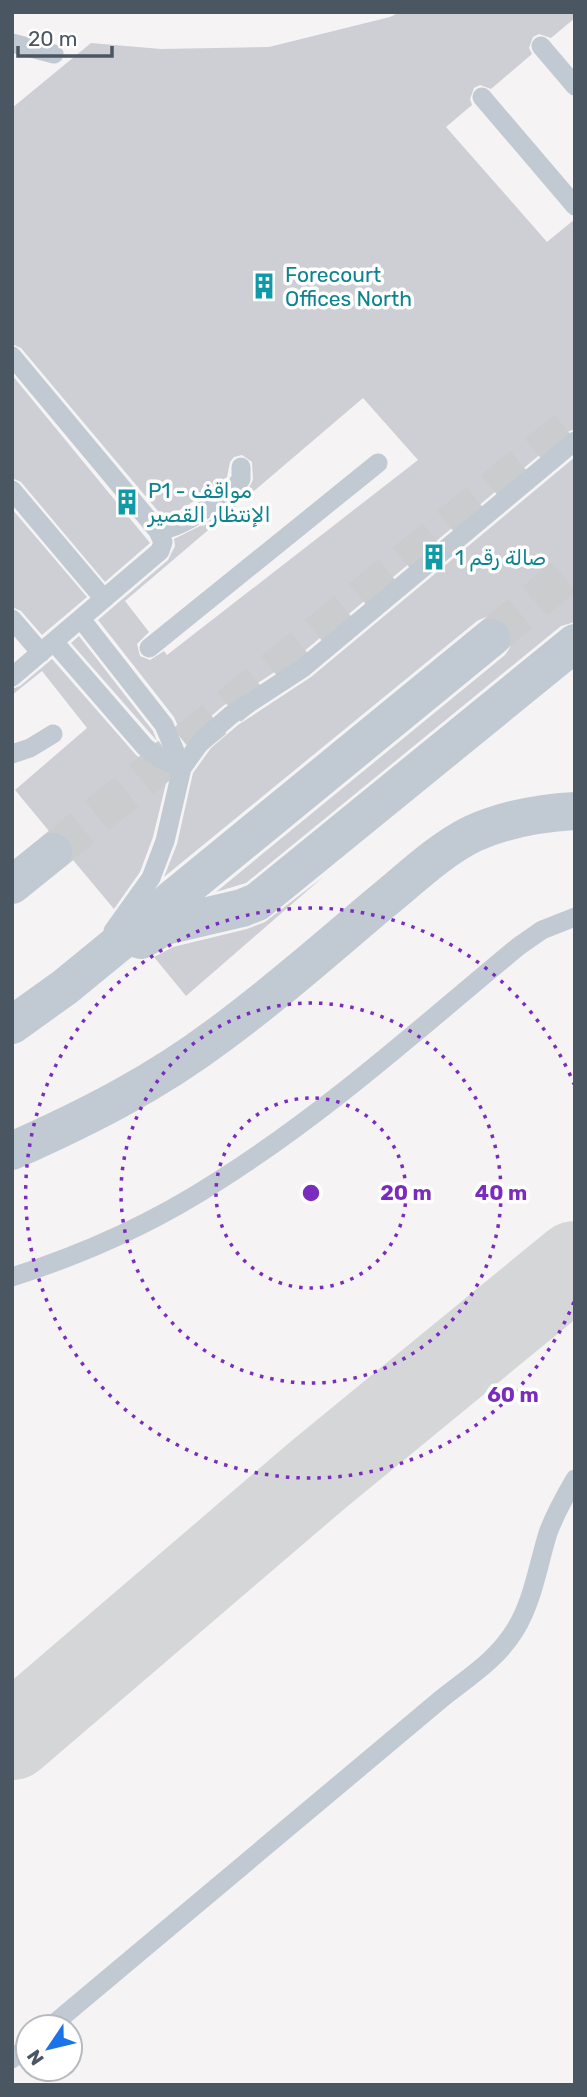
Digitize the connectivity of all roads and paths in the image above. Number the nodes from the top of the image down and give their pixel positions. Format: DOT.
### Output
graph roads {
  1 [pos="12,43"];
  2 [pos="541,46"];
  3 [pos="54,54"];
  4 [pos="575,86"];
  5 [pos="482,97"];
  6 [pos="575,206"];
  7 [pos="12,356"];
  8 [pos="575,441"];
  9 [pos="378,463"];
  10 [pos="241,467"];
  11 [pos="12,491"];
  12 [pos="158,531"];
  13 [pos="104,599"];
  14 [pos="12,619"];
  15 [pos="81,619"];
  16 [pos="491,638"];
  17 [pos="575,643"];
  18 [pos="47,647"];
  19 [pos="149,648"];
  20 [pos="12,677"];
  21 [pos="53,734"];
  22 [pos="12,754"];
  23 [pos="182,768"];
  24 [pos="575,811"];
  25 [pos="53,852"];
  26 [pos="12,885"];
  27 [pos="575,917"];
  28 [pos="81,974"];
  29 [pos="12,1025"];
  30 [pos="12,1151"];
  31 [pos="12,1277"];
  32 [pos="575,1479"];
  33 [pos="67,2013"];
  1 -- 3 [label="lane"];
  2 -- 4 [label="lane"];
  5 -- 6 [label="lane"];
  7 -- 12 [label="lane"];
  8 -- 23 [label="lane"];
  9 -- 19 [label="lane"];
  10 -- 12 [label="lane"];
  11 -- 13 [label="lane"];
  12 -- 13 [label="lane"];
  13 -- 15 [label="lane"];
  14 -- 18 [label="lane"];
  15 -- 18 [label="lane"];
  15 -- 23 [label="lane"];
  16 -- 28 [label="street"];
  17 -- 28 [label="street"];
  18 -- 20 [label="lane"];
  18 -- 23 [label="lane"];
  21 -- 22 [label="lane"];
  23 -- 28 [label="lane"];
  24 -- 30 [label="street"];
  25 -- 26 [label="street"];
  27 -- 31 [label="lane"];
  28 -- 29 [label="street"];
  32 -- 33 [label="lane"];
}
